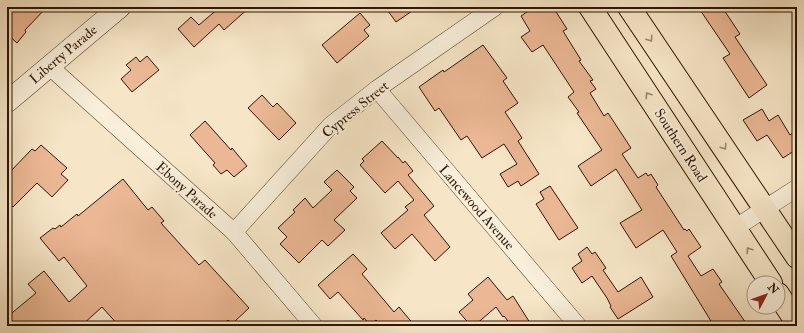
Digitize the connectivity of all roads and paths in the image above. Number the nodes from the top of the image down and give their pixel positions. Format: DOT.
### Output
graph roads {
  1 [pos="120,7"];
  2 [pos="495,7"];
  3 [pos="590,7"];
  4 [pos="629,7"];
  5 [pos="49,66"];
  6 [pos="376,89"];
  7 [pos="7,102"];
  8 [pos="797,188"];
  9 [pos="765,208"];
  10 [pos="735,228"];
  11 [pos="234,232"];
  12 [pos="797,257"];
  13 [pos="766,275"];
  14 [pos="786,306"];
  15 [pos="797,323"];
  16 [pos="314,326"];
  17 [pos="578,326"];
  1 -- 5 [label="street, Liberty Parade"];
  2 -- 6 [label="street, Cypress Street"];
  10 -- 3 [label="main road, Southern Road, one-way"];
  4 -- 9 [label="main road, one-way"];
  5 -- 7 [label="street, Liberty Parade"];
  5 -- 11 [label="street, Ebony Parade"];
  6 -- 11 [label="street, Cypress Street"];
  6 -- 17 [label="street, Lancewood Avenue"];
  8 -- 9 [label="street"];
  9 -- 10 [label="street"];
  9 -- 12 [label="main road"];
  13 -- 10 [label="main road, Southern Road, one-way"];
  11 -- 16 [label="street, Ebony Parade"];
  14 -- 15 [label="main road"];
}
